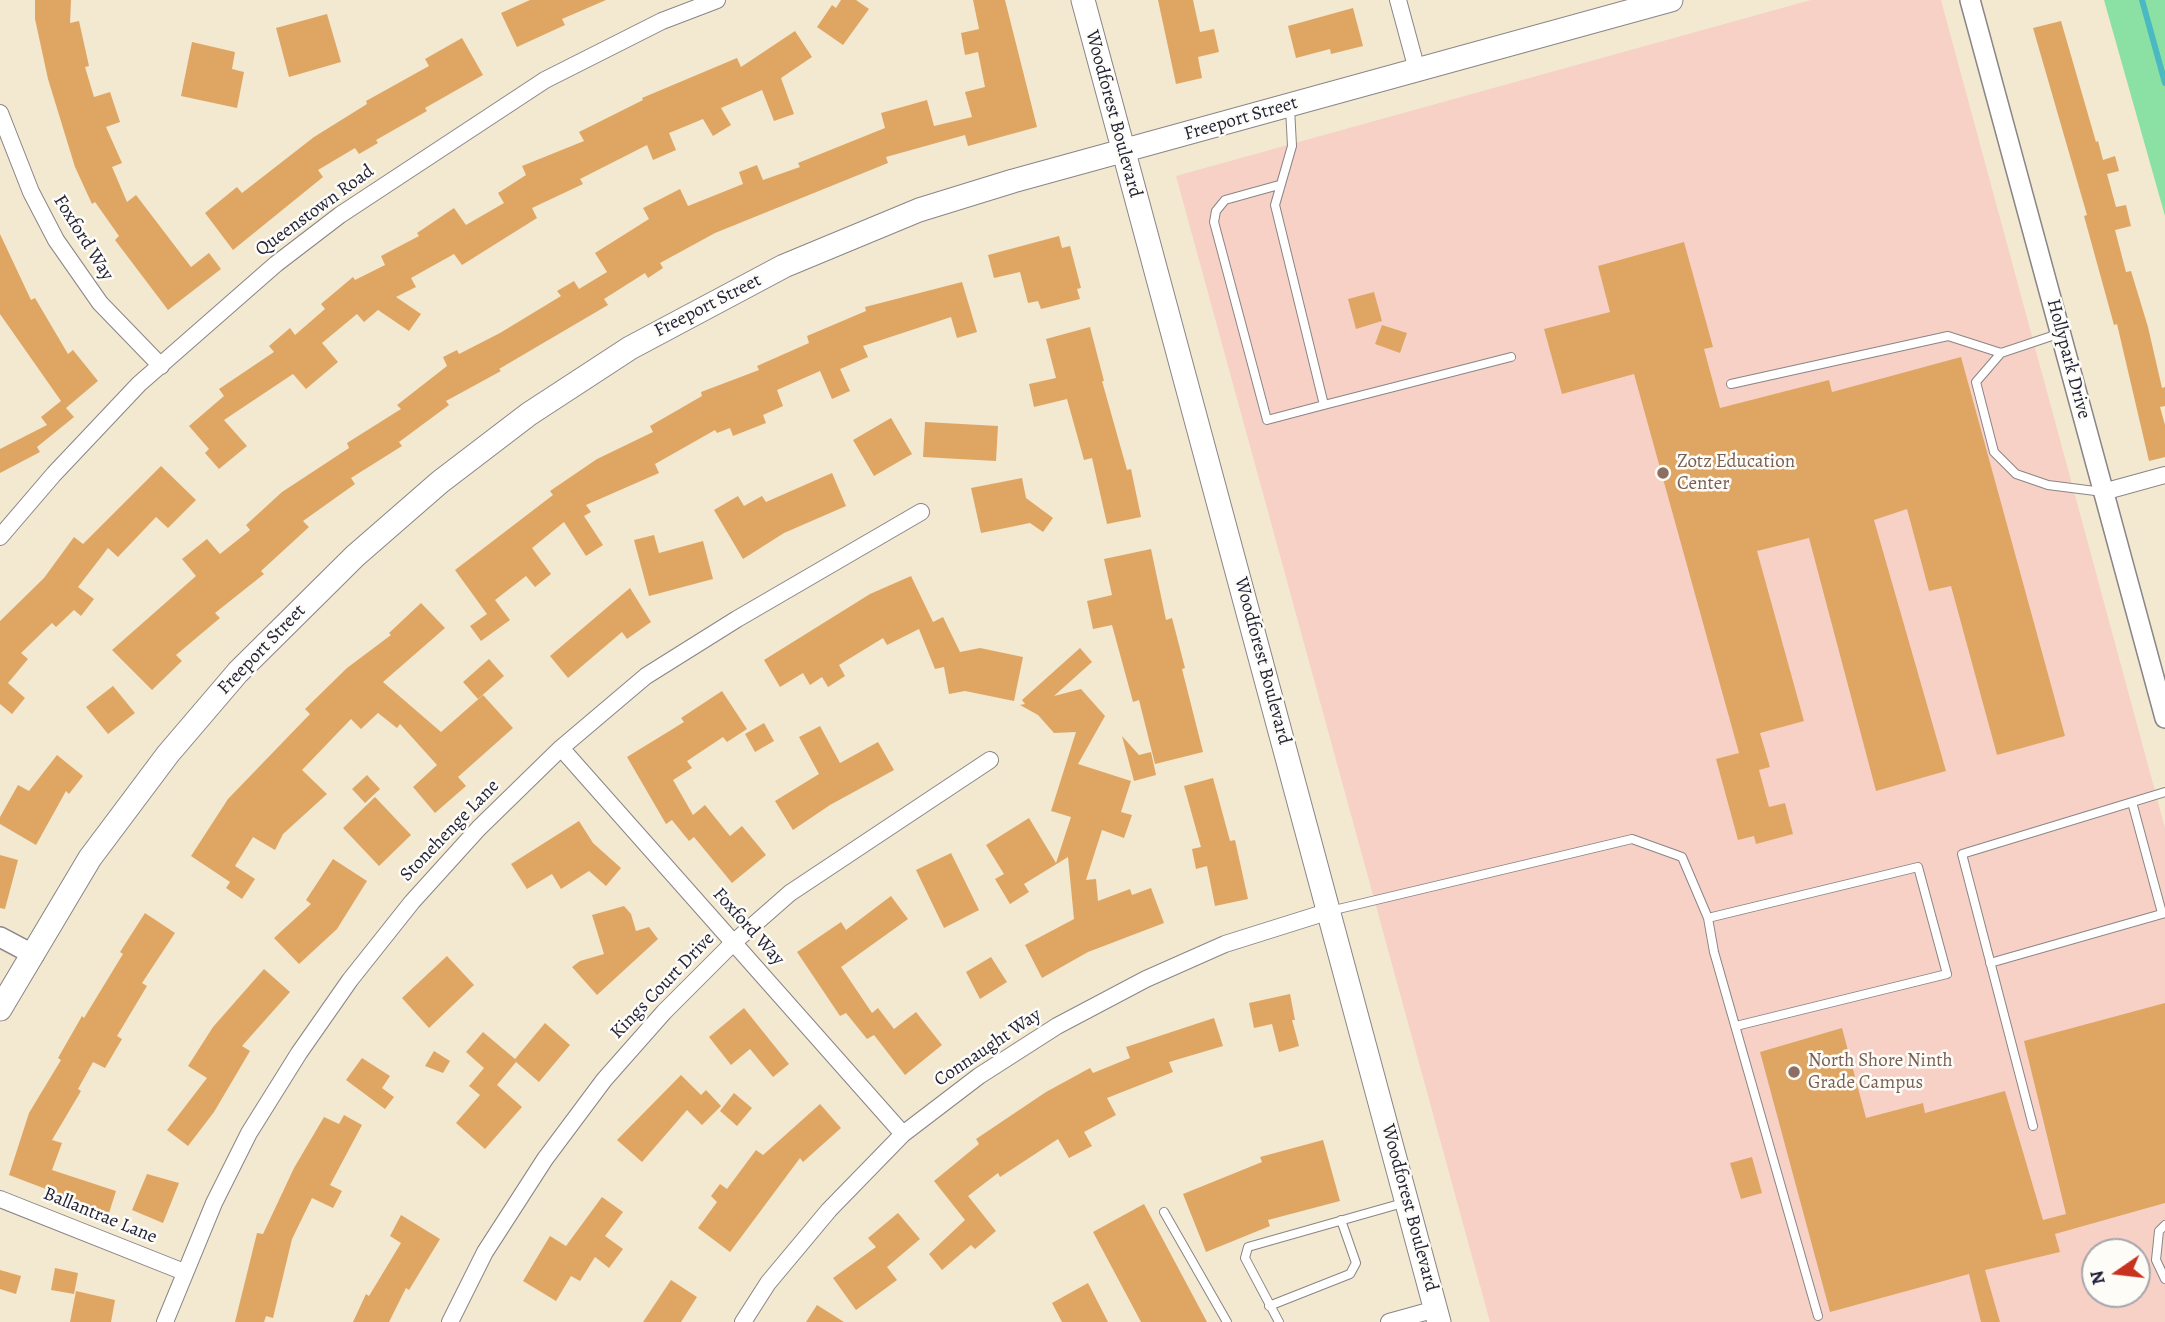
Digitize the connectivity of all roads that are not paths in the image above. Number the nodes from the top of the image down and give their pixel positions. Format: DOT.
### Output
graph roads {
  1 [pos="717,0"];
  2 [pos="1083,0"];
  3 [pos="1398,0"];
  4 [pos="1671,0"];
  5 [pos="1970,0"];
  6 [pos="1417,70"];
  7 [pos="1290,105"];
  8 [pos="0,113"];
  9 [pos="1123,153"];
  10 [pos="1279,185"];
  11 [pos="2061,333"];
  12 [pos="2001,353"];
  13 [pos="1511,357"];
  14 [pos="161,366"];
  15 [pos="1731,384"];
  16 [pos="1324,405"];
  17 [pos="2165,475"];
  18 [pos="2103,492"];
  19 [pos="921,512"];
  20 [pos="0,537"];
  21 [pos="2165,718"];
  22 [pos="561,748"];
  23 [pos="990,761"];
  24 [pos="2165,792"];
  25 [pos="2132,802"];
  26 [pos="1330,911"];
  27 [pos="2163,913"];
  28 [pos="1707,918"];
  29 [pos="0,937"];
  30 [pos="733,943"];
  31 [pos="34,955"];
  32 [pos="1990,963"];
  33 [pos="0,1009"];
  34 [pos="1736,1026"];
  35 [pos="2033,1126"];
  36 [pos="903,1134"];
  37 [pos="0,1199"];
  38 [pos="1406,1202"];
  39 [pos="1164,1212"];
  40 [pos="1342,1220"];
  41 [pos="2165,1225"];
  42 [pos="184,1272"];
  43 [pos="2165,1279"];
  44 [pos="1269,1306"];
  45 [pos="1437,1316"];
  46 [pos="1818,1316"];
  47 [pos="165,1322"];
  48 [pos="450,1322"];
  49 [pos="743,1322"];
  50 [pos="1227,1322"];
  51 [pos="1279,1322"];
  52 [pos="1389,1322"];
  1 -- 14 [label="street, Queenstown Road"];
  2 -- 9 [label="main road, Woodforest Boulevard"];
  3 -- 6 [label="street"];
  4 -- 6 [label="main road, Freeport Street"];
  5 -- 11 [label="street, Hollypark Drive"];
  6 -- 7 [label="main road, Freeport Street"];
  7 -- 9 [label="main road, Freeport Street"];
  7 -- 10 [label="lane"];
  8 -- 14 [label="street, Foxford Way"];
  9 -- 26 [label="main road, Woodforest Boulevard"];
  9 -- 31 [label="main road, Freeport Street"];
  10 -- 16 [label="lane"];
  10 -- 16 [label="lane"];
  11 -- 12 [label="lane"];
  11 -- 18 [label="street, Hollypark Drive"];
  12 -- 15 [label="lane"];
  12 -- 18 [label="lane"];
  13 -- 16 [label="lane"];
  14 -- 20 [label="street, Queenstown Road"];
  17 -- 18 [label="street"];
  18 -- 21 [label="street, Hollypark Drive"];
  19 -- 22 [label="street, Stonehenge Lane"];
  22 -- 30 [label="street, Foxford Way"];
  22 -- 42 [label="street, Stonehenge Lane"];
  23 -- 30 [label="street, Kings Court Drive"];
  24 -- 25 [label="lane"];
  25 -- 27 [label="lane"];
  25 -- 32 [label="lane"];
  26 -- 28 [label="lane"];
  26 -- 36 [label="street, Connaught Way"];
  26 -- 38 [label="main road, Woodforest Boulevard"];
  27 -- 32 [label="lane"];
  28 -- 34 [label="lane"];
  28 -- 34 [label="lane"];
  29 -- 31 [label="street"];
  30 -- 36 [label="street, Foxford Way"];
  30 -- 48 [label="street, Kings Court Drive"];
  31 -- 33 [label="main road, Freeport Street"];
  32 -- 35 [label="lane"];
  34 -- 46 [label="lane"];
  36 -- 49 [label="street, Connaught Way"];
  37 -- 42 [label="street, Ballantrae Lane"];
  38 -- 40 [label="lane"];
  38 -- 45 [label="main road, Woodforest Boulevard"];
  39 -- 50 [label="lane"];
  40 -- 44 [label="lane"];
  40 -- 44 [label="lane"];
  41 -- 43 [label="lane"];
  42 -- 47 [label="street, Stonehenge Lane"];
  44 -- 51 [label="lane"];
  45 -- 52 [label="street"];
}
